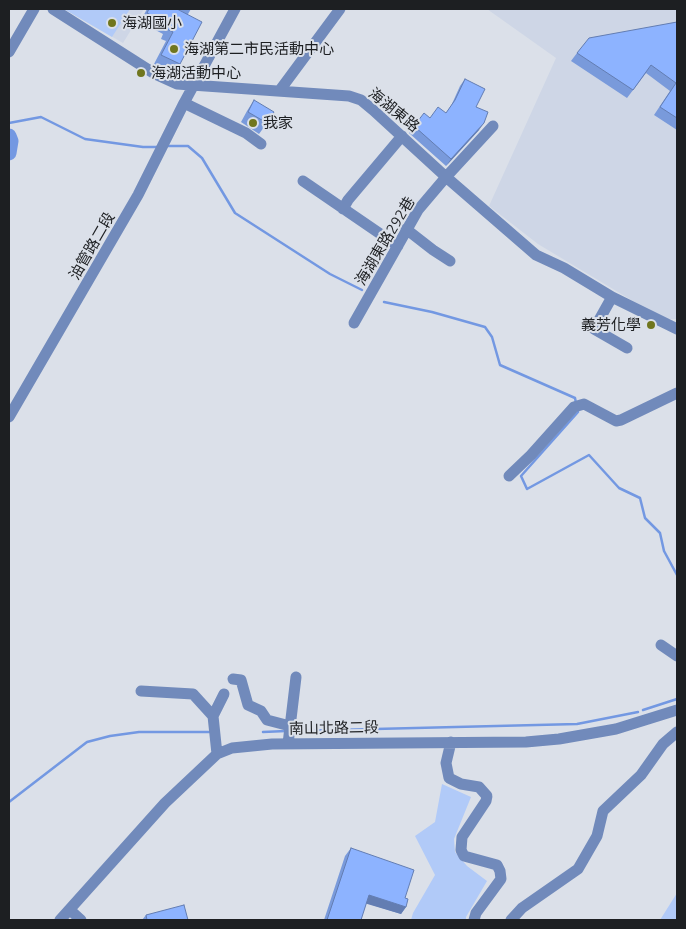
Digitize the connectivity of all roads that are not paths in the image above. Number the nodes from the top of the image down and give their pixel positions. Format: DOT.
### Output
graph roads {
  1 [pos="34,9"];
  2 [pos="53,9"];
  3 [pos="235,9"];
  4 [pos="340,9"];
  5 [pos="9,52"];
  6 [pos="194,86"];
  7 [pos="280,90"];
  8 [pos="184,103"];
  9 [pos="493,126"];
  10 [pos="402,136"];
  11 [pos="261,144"];
  12 [pos="446,177"];
  13 [pos="303,181"];
  14 [pos="343,209"];
  15 [pos="406,229"];
  16 [pos="398,246"];
  17 [pos="450,261"];
  18 [pos="612,297"];
  19 [pos="354,323"];
  20 [pos="677,329"];
  21 [pos="627,348"];
  22 [pos="677,393"];
  23 [pos="9,417"];
  24 [pos="509,476"];
  25 [pos="661,645"];
  26 [pos="677,656"];
  27 [pos="296,677"];
  28 [pos="233,679"];
  29 [pos="141,691"];
  30 [pos="224,694"];
  31 [pos="677,710"];
  32 [pos="213,716"];
  33 [pos="290,726"];
  34 [pos="677,732"];
  35 [pos="451,742"];
  36 [pos="288,744"];
  37 [pos="217,754"];
  38 [pos="70,910"];
  39 [pos="60,920"];
  40 [pos="80,920"];
  41 [pos="474,920"];
  42 [pos="511,920"];
  1 -- 5 [label="street"];
  2 -- 6 [label="street, 海湖東路"];
  3 -- 6 [label="street, 油管路二段"];
  4 -- 7 [label="street"];
  6 -- 7 [label="street, 海湖東路"];
  6 -- 8 [label="street, 油管路二段"];
  7 -- 10 [label="street, 海湖東路"];
  8 -- 11 [label="street"];
  8 -- 23 [label="street, 油管路二段"];
  9 -- 12 [label="street, 海湖東路292巷"];
  10 -- 12 [label="street, 海湖東路"];
  10 -- 14 [label="street"];
  12 -- 15 [label="street, 海湖東路292巷"];
  12 -- 18 [label="street, 海湖東路"];
  13 -- 14 [label="street"];
  14 -- 16 [label="street"];
  15 -- 16 [label="street, 海湖東路292巷"];
  15 -- 17 [label="street"];
  16 -- 19 [label="street, 海湖東路292巷"];
  18 -- 20 [label="street, 海湖東路"];
  18 -- 21 [label="street"];
  22 -- 24 [label="street"];
  25 -- 26 [label="street"];
  27 -- 33 [label="street"];
  28 -- 33 [label="street"];
  29 -- 32 [label="street"];
  30 -- 32 [label="street"];
  31 -- 35 [label="street, 南山北路二段"];
  32 -- 37 [label="street"];
  33 -- 36 [label="street"];
  34 -- 42 [label="street"];
  35 -- 36 [label="street, 南山北路二段"];
  35 -- 41 [label="street"];
  36 -- 37 [label="street, 南山北路二段"];
  37 -- 38 [label="street, 南山北路二段"];
  38 -- 39 [label="street, 南山北路二段"];
  38 -- 40 [label="street"];
}
